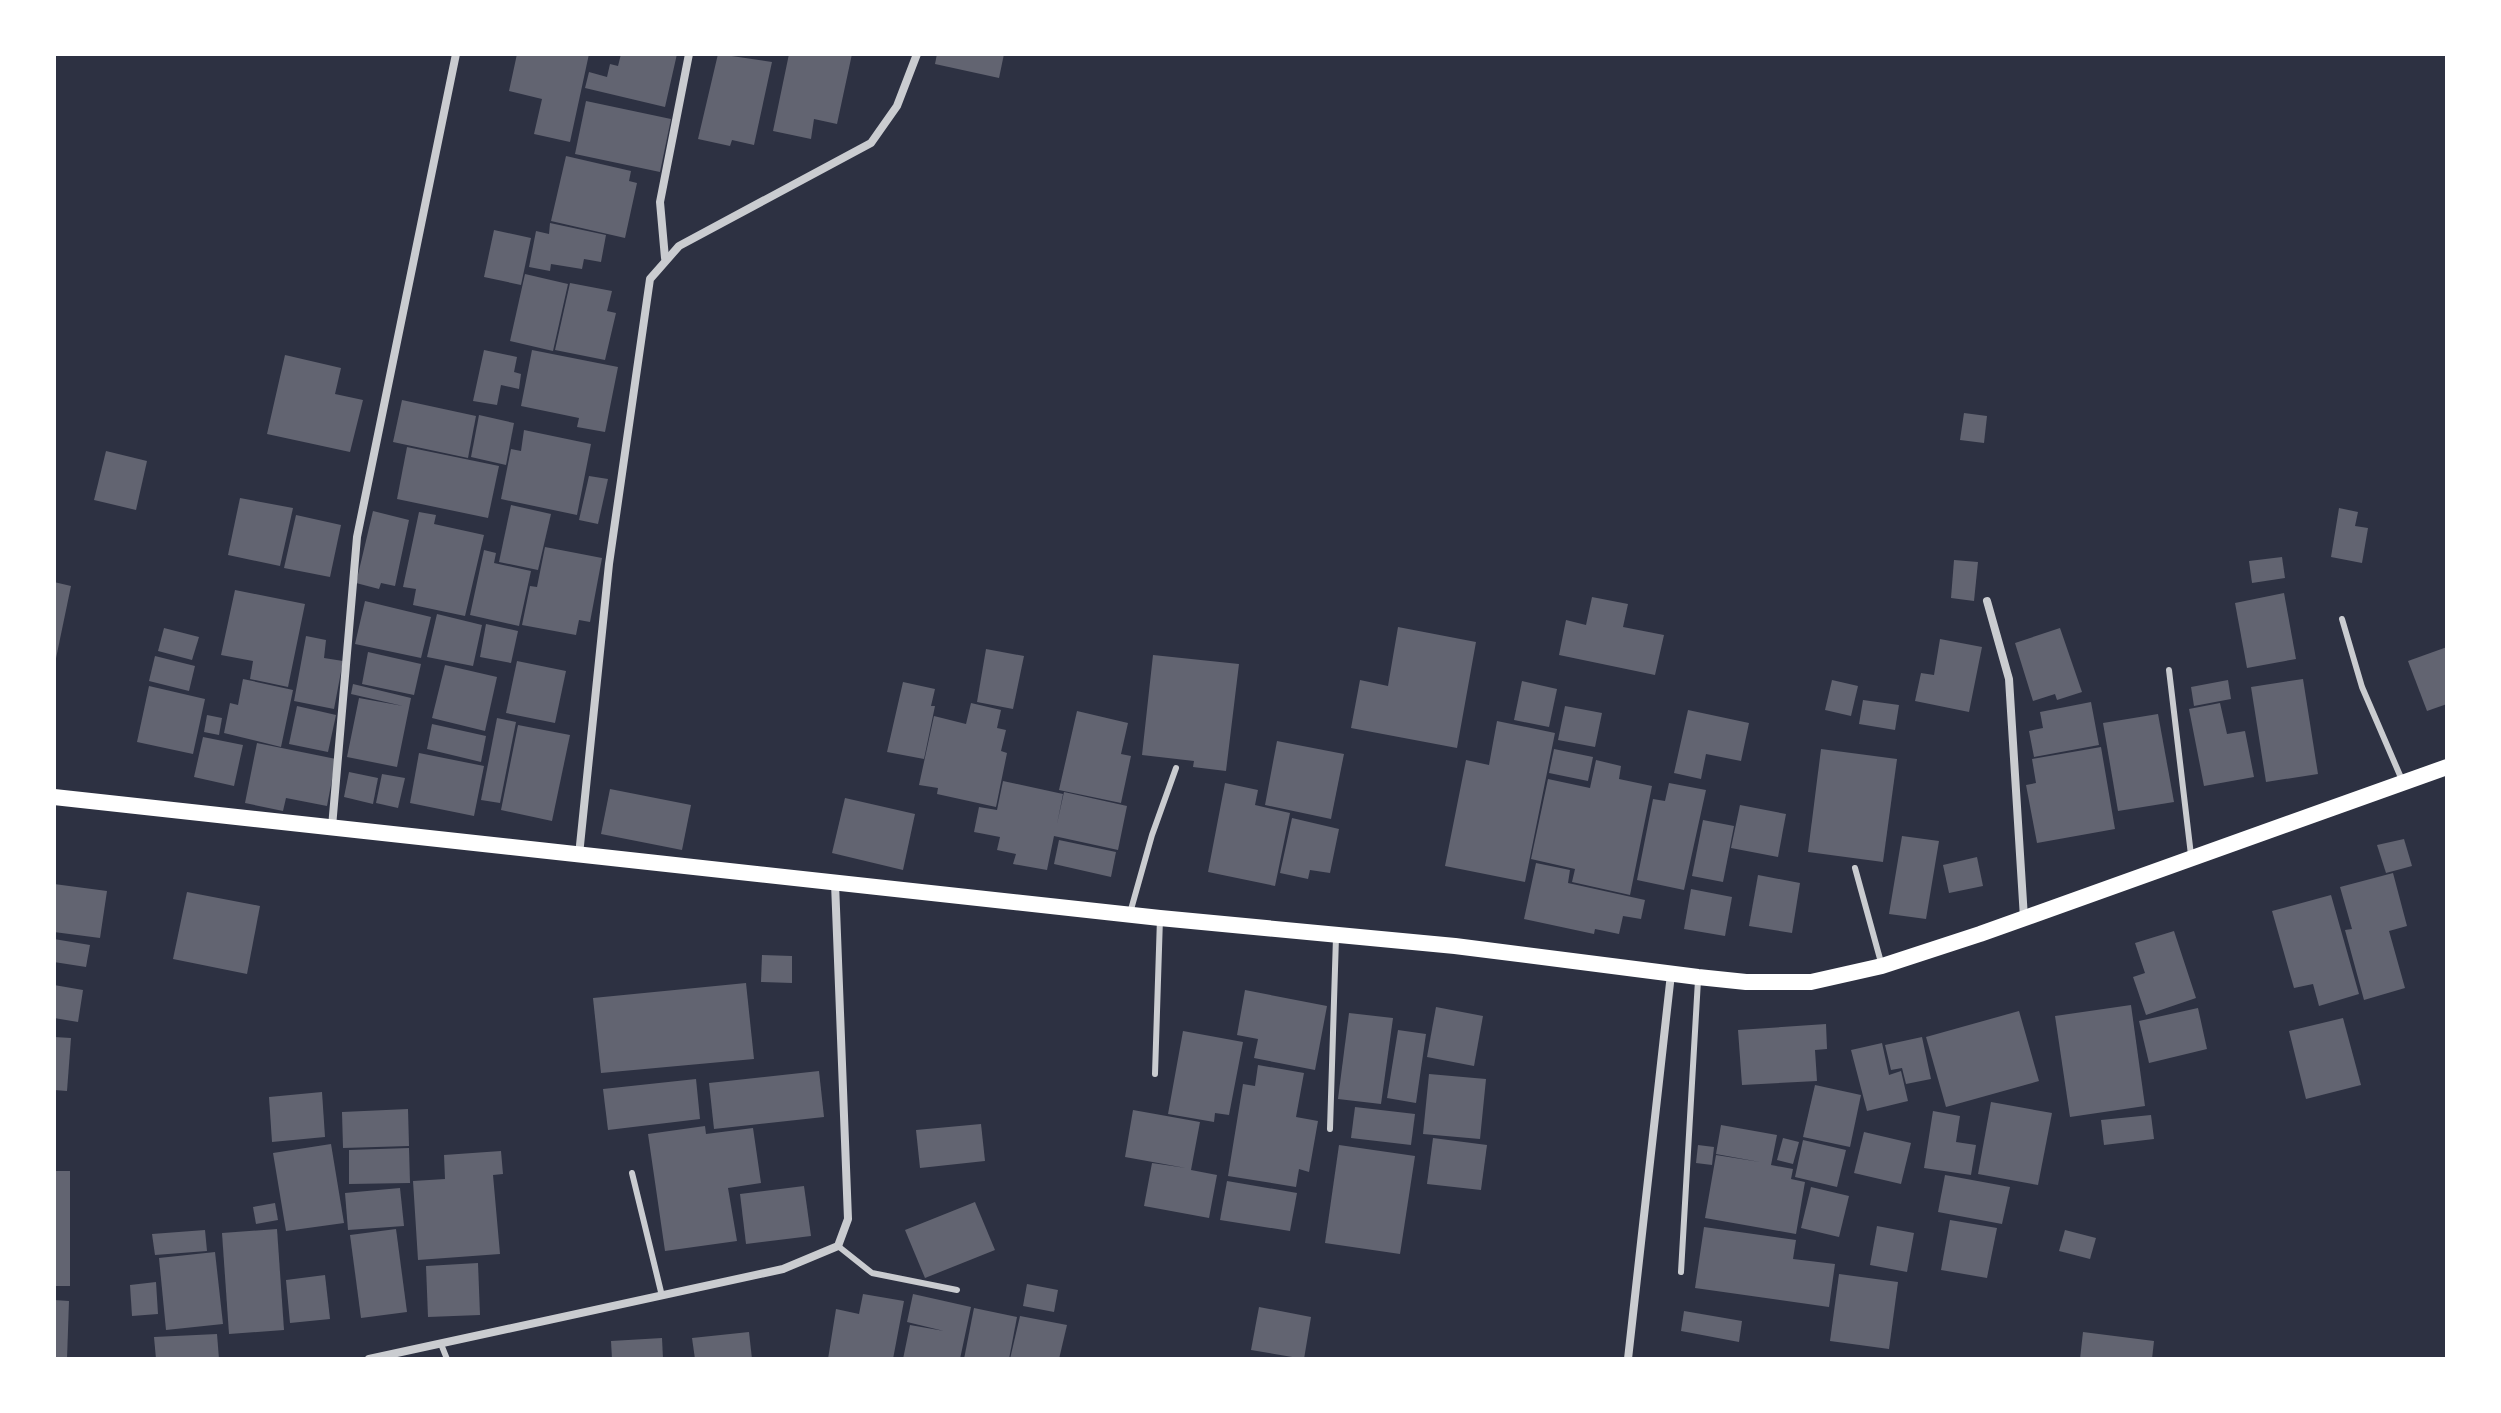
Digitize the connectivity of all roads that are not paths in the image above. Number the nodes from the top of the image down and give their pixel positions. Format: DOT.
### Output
graph roads {
  1 [pos="456,54"];
  2 [pos="689,54"];
  3 [pos="917,54"];
  4 [pos="665,258"];
  5 [pos="1987,601"];
  6 [pos="2342,619"];
  7 [pos="2169,670"];
  8 [pos="2447,767"];
  9 [pos="1176,768"];
  10 [pos="2404,783"];
  11 [pos="54,797"];
  12 [pos="332,827"];
  13 [pos="579,856"];
  14 [pos="2191,858"];
  15 [pos="1855,868"];
  16 [pos="835,883"];
  17 [pos="1130,914"];
  18 [pos="1160,918"];
  19 [pos="2024,918"];
  20 [pos="1336,934"];
  21 [pos="1882,966"];
  22 [pos="1671,973"];
  23 [pos="1698,977"];
  24 [pos="1155,1074"];
  25 [pos="1330,1129"];
  26 [pos="632,1173"];
  27 [pos="838,1246"];
  28 [pos="1681,1272"];
  29 [pos="957,1290"];
  30 [pos="662,1296"];
  31 [pos="441,1344"];
  32 [pos="369,1359"];
  33 [pos="447,1359"];
  34 [pos="1628,1359"];
  1 -- 12 [label="street"];
  2 -- 4 [label="street"];
  3 -- 4 [label="street"];
  4 -- 13 [label="street"];
  5 -- 19 [label="street"];
  6 -- 10 [label="lane"];
  7 -- 14 [label="lane"];
  8 -- 10 [label="main road"];
  9 -- 17 [label="lane"];
  10 -- 14 [label="main road"];
  11 -- 12 [label="main road"];
  12 -- 13 [label="main road"];
  13 -- 16 [label="main road"];
  14 -- 19 [label="main road"];
  15 -- 21 [label="lane"];
  16 -- 17 [label="main road"];
  16 -- 27 [label="street"];
  17 -- 18 [label="main road"];
  18 -- 20 [label="main road"];
  18 -- 24 [label="lane"];
  19 -- 21 [label="main road"];
  20 -- 22 [label="main road"];
  20 -- 25 [label="lane"];
  21 -- 23 [label="main road"];
  22 -- 23 [label="main road"];
  22 -- 34 [label="street"];
  23 -- 28 [label="lane"];
  26 -- 30 [label="lane"];
  27 -- 29 [label="lane"];
  27 -- 30 [label="street"];
  30 -- 31 [label="street"];
  31 -- 32 [label="street"];
  31 -- 33 [label="lane"];
}
